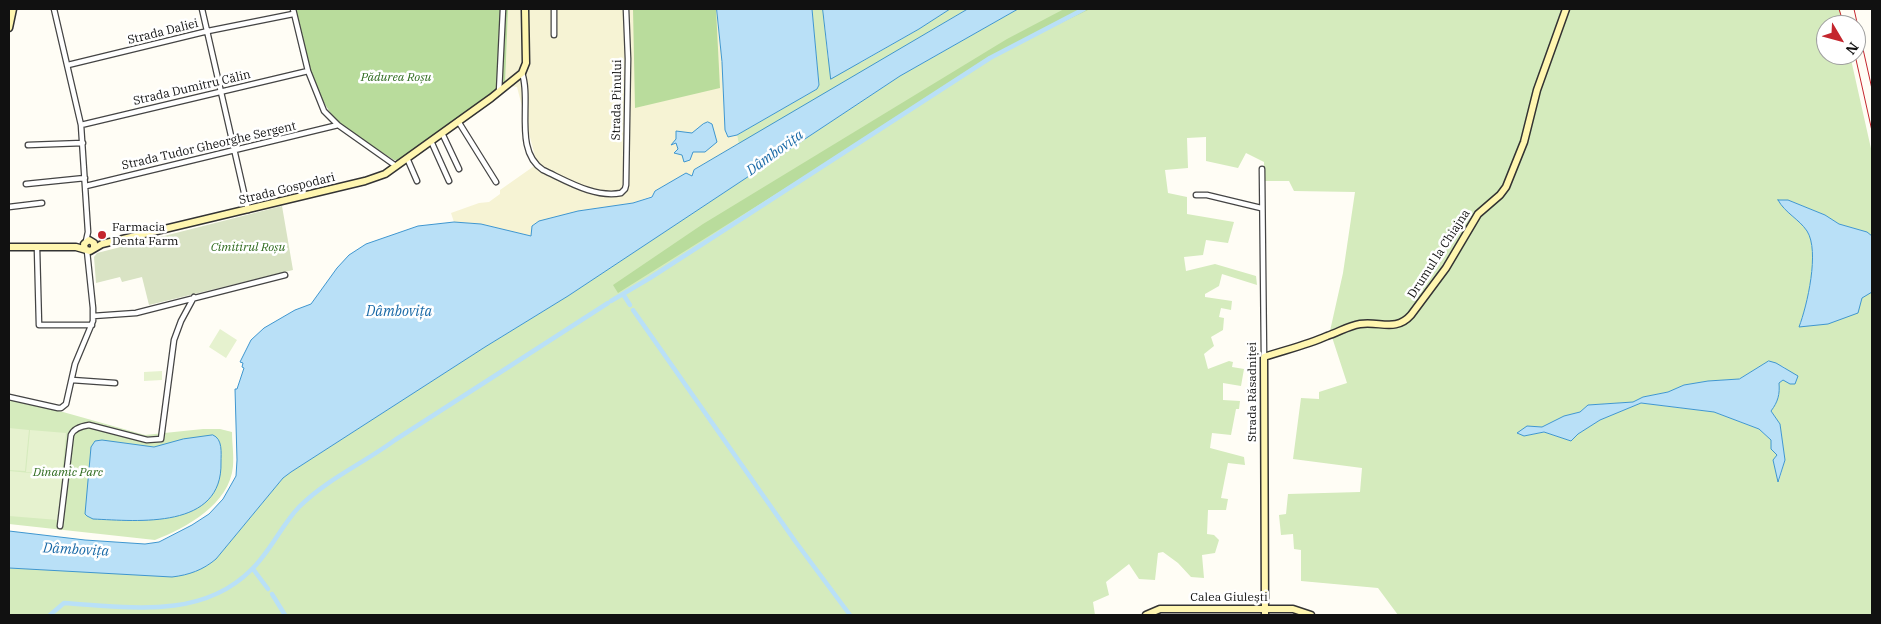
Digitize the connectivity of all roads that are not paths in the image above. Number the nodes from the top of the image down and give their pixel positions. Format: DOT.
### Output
graph roads {
  1 [pos="54,9"];
  2 [pos="202,9"];
  3 [pos="503,9"];
  4 [pos="526,9"];
  5 [pos="554,9"];
  6 [pos="626,9"];
  7 [pos="1566,9"];
  8 [pos="12,11"];
  9 [pos="293,11"];
  10 [pos="9,28"];
  11 [pos="208,31"];
  12 [pos="554,35"];
  13 [pos="68,65"];
  14 [pos="308,71"];
  15 [pos="522,73"];
  16 [pos="222,91"];
  17 [pos="499,92"];
  18 [pos="458,121"];
  19 [pos="81,125"];
  20 [pos="338,125"];
  21 [pos="442,133"];
  22 [pos="431,141"];
  23 [pos="83,143"];
  24 [pos="28,145"];
  25 [pos="235,150"];
  26 [pos="407,158"];
  27 [pos="396,166"];
  28 [pos="459,169"];
  29 [pos="1262,169"];
  30 [pos="85,178"];
  31 [pos="417,181"];
  32 [pos="448,181"];
  33 [pos="496,182"];
  34 [pos="26,184"];
  35 [pos="86,186"];
  36 [pos="1196,195"];
  37 [pos="42,203"];
  38 [pos="9,207"];
  39 [pos="1261,208"];
  40 [pos="248,210"];
  41 [pos="9,247"];
  42 [pos="89,247"];
  43 [pos="37,248"];
  44 [pos="285,275"];
  45 [pos="194,297"];
  46 [pos="93,316"];
  47 [pos="92,325"];
  48 [pos="1264,357"];
  49 [pos="72,380"];
  50 [pos="115,383"];
  51 [pos="9,397"];
  52 [pos="60,526"];
  53 [pos="1265,612"];
  54 [pos="1146,615"];
  55 [pos="1311,615"];
  1 -- 13 [label="street"];
  2 -- 11 [label="street"];
  3 -- 17 [label="street"];
  4 -- 15 [label="main road"];
  5 -- 12 [label="street"];
  6 -- 15 [label="street, Strada Pinului"];
  7 -- 48 [label="main road, Drumul la Chiajna"];
  8 -- 10 [label="main road"];
  9 -- 11 [label="street, Strada Daliei"];
  9 -- 14 [label="street"];
  11 -- 13 [label="street, Strada Daliei"];
  11 -- 16 [label="street"];
  13 -- 19 [label="street"];
  14 -- 16 [label="street, Strada Dumitru Călin"];
  14 -- 20 [label="street"];
  15 -- 17 [label="main road, Strada Gospodari"];
  16 -- 19 [label="street, Strada Dumitru Călin"];
  16 -- 25 [label="street"];
  17 -- 18 [label="main road, Strada Gospodari"];
  18 -- 21 [label="main road, Strada Gospodari"];
  18 -- 33 [label="street"];
  19 -- 23 [label="street"];
  20 -- 25 [label="street, Strada Tudor Gheorghe Sergent"];
  20 -- 27 [label="street"];
  21 -- 22 [label="main road, Strada Gospodari"];
  21 -- 28 [label="street"];
  22 -- 26 [label="main road, Strada Gospodari"];
  22 -- 32 [label="street"];
  23 -- 24 [label="street"];
  23 -- 30 [label="street"];
  25 -- 35 [label="street, Strada Tudor Gheorghe Sergent"];
  25 -- 40 [label="street"];
  26 -- 27 [label="main road, Strada Gospodari"];
  26 -- 31 [label="street"];
  27 -- 40 [label="main road, Strada Gospodari"];
  29 -- 39 [label="street, Strada Răsadniței"];
  30 -- 34 [label="street"];
  30 -- 35 [label="street"];
  35 -- 42 [label="street"];
  36 -- 39 [label="street"];
  37 -- 38 [label="street"];
  39 -- 48 [label="street, Strada Răsadniței"];
  40 -- 42 [label="main road, Strada Gospodari"];
  41 -- 43 [label="main road"];
  42 -- 43 [label="main road, Strada Gospodari"];
  42 -- 46 [label="street"];
  43 -- 47 [label="street"];
  44 -- 45 [label="street"];
  45 -- 46 [label="street"];
  45 -- 52 [label="street"];
  46 -- 47 [label="street"];
  47 -- 49 [label="street"];
  48 -- 53 [label="main road, Strada Răsadniței"];
  49 -- 50 [label="street"];
  49 -- 51 [label="street"];
  53 -- 54 [label="main road, Calea Giulești"];
  53 -- 55 [label="main road, Calea Giulești"];
}
